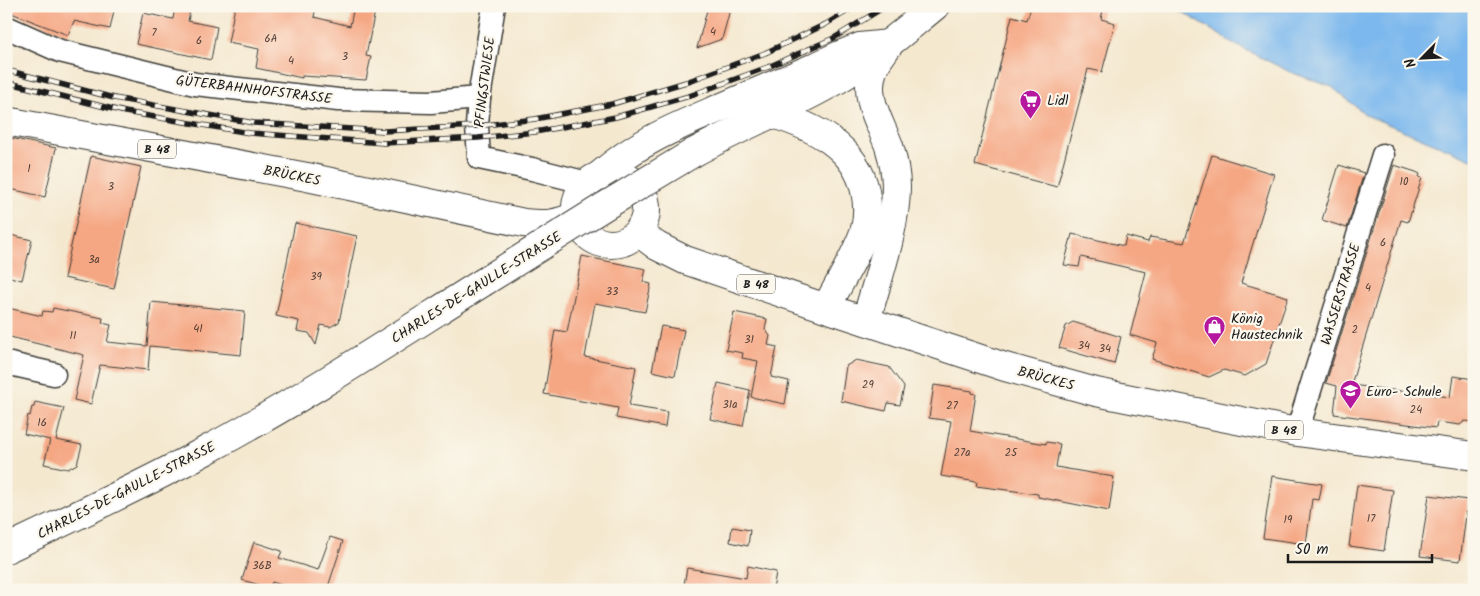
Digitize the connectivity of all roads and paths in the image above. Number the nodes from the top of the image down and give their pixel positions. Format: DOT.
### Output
graph roads {
  1 [pos="494,6"];
  2 [pos="936,6"];
  3 [pos="6,27"];
  4 [pos="888,44"];
  5 [pos="479,98"];
  6 [pos="773,114"];
  7 [pos="6,121"];
  8 [pos="1384,156"];
  9 [pos="594,179"];
  10 [pos="576,216"];
  11 [pos="638,232"];
  12 [pos="826,308"];
  13 [pos="866,321"];
  14 [pos="6,363"];
  15 [pos="54,374"];
  16 [pos="1296,432"];
  17 [pos="1474,456"];
  18 [pos="6,549"];
  1 -- 5 [label="street, PFINGSTWIESE"];
  2 -- 4 [label="street, CHARLES-DE-GAULLE-STRASSE"];
  3 -- 5 [label="street, GÜTERBAHNHOFSTRASSE"];
  4 -- 6 [label="street, CHARLES-DE-GAULLE-STRASSE"];
  4 -- 9 [label="street"];
  4 -- 13 [label="street"];
  5 -- 9 [label="street, PFINGSTWIESE"];
  6 -- 12 [label="street"];
  6 -- 18 [label="street, CHARLES-DE-GAULLE-STRASSE, bridge"];
  7 -- 10 [label="street, BRÜCKES / B 48"];
  8 -- 16 [label="street, WASSERSTRASSE"];
  9 -- 10 [label="street"];
  9 -- 11 [label="street"];
  10 -- 11 [label="street"];
  11 -- 12 [label="street, BRÜCKES / B 48"];
  12 -- 13 [label="street, BRÜCKES / B 48"];
  13 -- 16 [label="street, BRÜCKES / B 48"];
  14 -- 15 [label="street"];
  16 -- 17 [label="street, BRÜCKES / B 48"];
}
